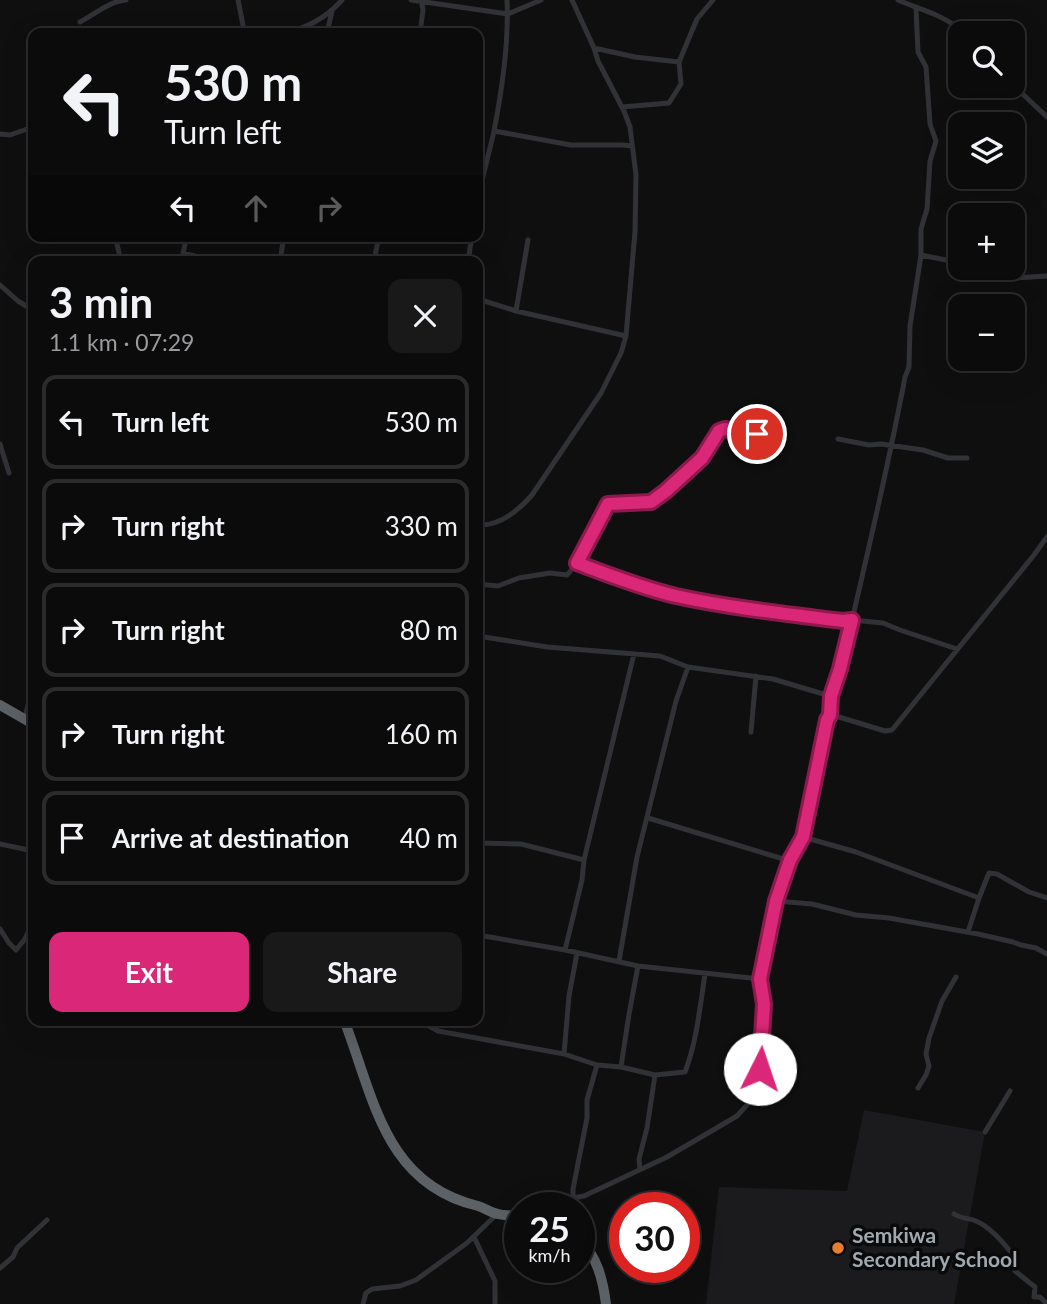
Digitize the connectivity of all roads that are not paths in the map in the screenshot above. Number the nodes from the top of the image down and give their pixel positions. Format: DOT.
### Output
graph roads {
  1 [pos="126,0"];
  2 [pos="238,0"];
  3 [pos="342,0"];
  4 [pos="411,0"];
  5 [pos="507,0"];
  6 [pos="541,0"];
  7 [pos="572,0"];
  8 [pos="713,0"];
  9 [pos="898,0"];
  10 [pos="421,1"];
  11 [pos="916,8"];
  12 [pos="332,11"];
  13 [pos="508,14"];
  14 [pos="80,22"];
  15 [pos="948,22"];
  16 [pos="244,28"];
  17 [pos="302,28"];
  18 [pos="328,28"];
  19 [pos="421,28"];
  20 [pos="594,48"];
  21 [pos="679,62"];
  22 [pos="1025,96"];
  23 [pos="622,107"];
  24 [pos="1047,117"];
  25 [pos="28,129"];
  26 [pos="494,131"];
  27 [pos="0,134"];
  28 [pos="632,146"];
  29 [pos="483,178"];
  30 [pos="528,240"];
  31 [pos="186,242"];
  32 [pos="921,255"];
  33 [pos="195,256"];
  34 [pos="948,260"];
  35 [pos="1047,276"];
  36 [pos="1025,277"];
  37 [pos="0,285"];
  38 [pos="483,301"];
  39 [pos="28,307"];
  40 [pos="516,311"];
  41 [pos="626,335"];
  42 [pos="771,431"];
  43 [pos="838,439"];
  44 [pos="0,444"];
  45 [pos="892,446"];
  46 [pos="967,458"];
  47 [pos="9,473"];
  48 [pos="483,525"];
  49 [pos="1047,537"];
  50 [pos="577,563"];
  51 [pos="483,584"];
  52 [pos="852,620"];
  53 [pos="483,637"];
  54 [pos="957,649"];
  55 [pos="634,654"];
  56 [pos="688,667"];
  57 [pos="756,676"];
  58 [pos="831,696"];
  59 [pos="0,705"];
  60 [pos="830,715"];
  61 [pos="28,720"];
  62 [pos="751,732"];
  63 [pos="648,818"];
  64 [pos="803,837"];
  65 [pos="483,843"];
  66 [pos="0,844"];
  67 [pos="28,850"];
  68 [pos="584,860"];
  69 [pos="790,860"];
  70 [pos="979,898"];
  71 [pos="1047,898"];
  72 [pos="776,901"];
  73 [pos="0,929"];
  74 [pos="28,932"];
  75 [pos="968,932"];
  76 [pos="483,936"];
  77 [pos="565,950"];
  78 [pos="577,953"];
  79 [pos="1047,954"];
  80 [pos="619,961"];
  81 [pos="638,966"];
  82 [pos="705,974"];
  83 [pos="956,977"];
  84 [pos="760,979"];
  85 [pos="346,1026"];
  86 [pos="429,1026"];
  87 [pos="564,1054"];
  88 [pos="597,1065"];
  89 [pos="621,1067"];
  90 [pos="655,1075"];
  91 [pos="918,1088"];
  92 [pos="1010,1091"];
  93 [pos="985,1132"];
  94 [pos="639,1169"];
  95 [pos="573,1192"];
  96 [pos="592,1192"];
  97 [pos="497,1214"];
  98 [pos="954,1214"];
  99 [pos="504,1215"];
  100 [pos="47,1220"];
  101 [pos="474,1237"];
  102 [pos="595,1260"];
  103 [pos="0,1268"];
  104 [pos="363,1304"];
  105 [pos="495,1304"];
  106 [pos="606,1304"];
  107 [pos="1046,1304"];
  1 -- 14 [label="street"];
  2 -- 16 [label="street"];
  3 -- 12 [label="street"];
  4 -- 10 [label="street"];
  5 -- 13 [label="street"];
  6 -- 13 [label="street"];
  7 -- 20 [label="street"];
  8 -- 21 [label="street"];
  9 -- 11 [label="street"];
  10 -- 13 [label="street"];
  10 -- 19 [label="street"];
  11 -- 15 [label="street"];
  11 -- 32 [label="street"];
  12 -- 17 [label="street"];
  12 -- 18 [label="street"];
  13 -- 26 [label="street"];
  20 -- 21 [label="street"];
  20 -- 23 [label="street"];
  21 -- 23 [label="street"];
  22 -- 24 [label="street"];
  23 -- 28 [label="street"];
  25 -- 27 [label="street"];
  26 -- 28 [label="street"];
  26 -- 29 [label="street"];
  28 -- 41 [label="street"];
  30 -- 40 [label="street"];
  31 -- 33 [label="street"];
  32 -- 34 [label="street"];
  32 -- 45 [label="street"];
  35 -- 36 [label="street"];
  37 -- 39 [label="street"];
  38 -- 40 [label="street"];
  40 -- 41 [label="street"];
  41 -- 48 [label="street"];
  42 -- 50 [label="street"];
  43 -- 45 [label="street"];
  44 -- 47 [label="street"];
  45 -- 46 [label="street"];
  45 -- 52 [label="street"];
  49 -- 54 [label="street"];
  50 -- 51 [label="street"];
  50 -- 52 [label="street"];
  52 -- 54 [label="street"];
  52 -- 58 [label="street"];
  53 -- 55 [label="street"];
  54 -- 60 [label="street"];
  55 -- 56 [label="street"];
  55 -- 68 [label="street"];
  56 -- 57 [label="street"];
  56 -- 63 [label="street"];
  57 -- 58 [label="street"];
  57 -- 62 [label="street"];
  58 -- 60 [label="street"];
  59 -- 61 [label="highway"];
  60 -- 64 [label="street"];
  63 -- 69 [label="street"];
  63 -- 80 [label="street"];
  64 -- 69 [label="street"];
  64 -- 70 [label="street"];
  65 -- 68 [label="street"];
  66 -- 67 [label="street"];
  68 -- 77 [label="street"];
  69 -- 72 [label="street"];
  70 -- 71 [label="street"];
  70 -- 75 [label="street"];
  72 -- 75 [label="street"];
  72 -- 84 [label="street"];
  73 -- 74 [label="street"];
  75 -- 79 [label="street"];
  76 -- 77 [label="street"];
  77 -- 78 [label="street"];
  78 -- 80 [label="street"];
  78 -- 87 [label="street"];
  80 -- 81 [label="street"];
  81 -- 82 [label="street"];
  81 -- 89 [label="street"];
  82 -- 84 [label="street"];
  82 -- 90 [label="street"];
  83 -- 91 [label="street"];
  84 -- 94 [label="street"];
  85 -- 97 [label="highway"];
  86 -- 87 [label="street"];
  87 -- 88 [label="street"];
  88 -- 89 [label="street"];
  88 -- 95 [label="street"];
  89 -- 90 [label="street"];
  90 -- 94 [label="street"];
  92 -- 93 [label="street"];
  94 -- 96 [label="street"];
  97 -- 99 [label="highway"];
  97 -- 101 [label="street"];
  98 -- 107 [label="street"];
  100 -- 103 [label="street"];
  101 -- 104 [label="street"];
  101 -- 105 [label="street"];
  102 -- 106 [label="highway"];
}
